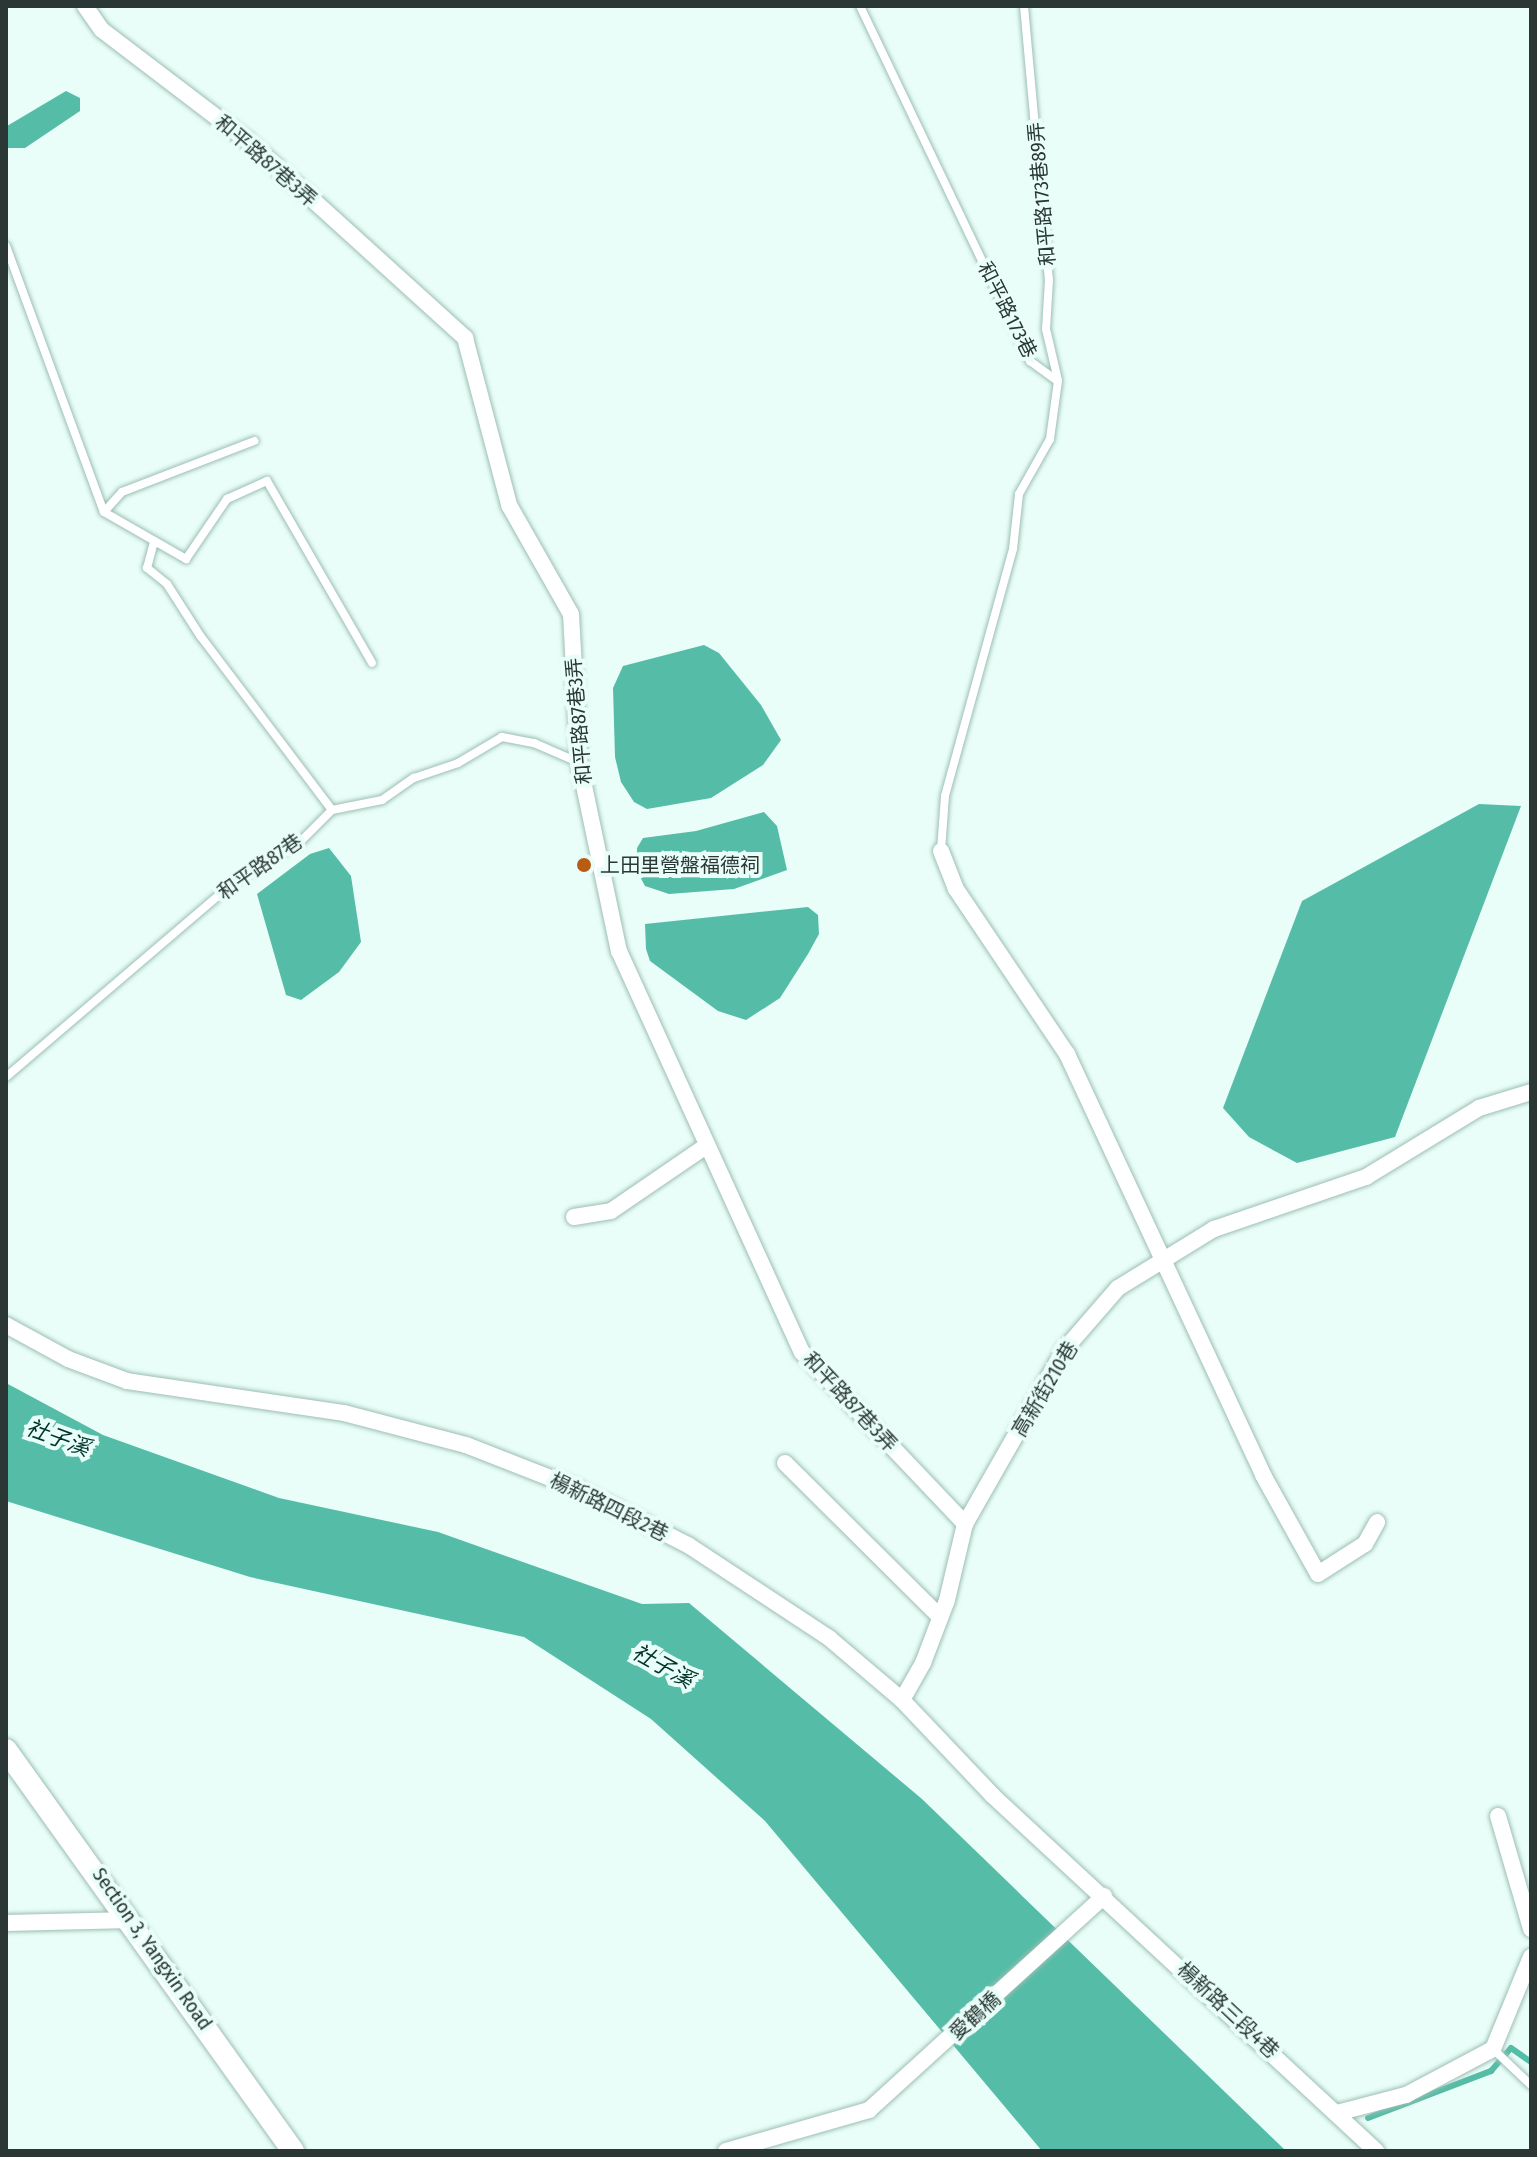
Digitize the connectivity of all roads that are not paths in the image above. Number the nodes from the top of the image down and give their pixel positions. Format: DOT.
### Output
graph roads {
  1 [pos="85,6"];
  2 [pos="860,6"];
  3 [pos="1024,6"];
  4 [pos="6,246"];
  5 [pos="16,273"];
  6 [pos="6,275"];
  7 [pos="1058,381"];
  8 [pos="254,441"];
  9 [pos="104,512"];
  10 [pos="154,541"];
  11 [pos="372,663"];
  12 [pos="579,762"];
  13 [pos="332,810"];
  14 [pos="941,851"];
  15 [pos="6,1077"];
  16 [pos="1531,1092"];
  17 [pos="706,1146"];
  18 [pos="574,1217"];
  19 [pos="1162,1256"];
  20 [pos="6,1325"];
  21 [pos="785,1463"];
  22 [pos="1377,1522"];
  23 [pos="965,1524"];
  24 [pos="940,1617"];
  25 [pos="902,1700"];
  26 [pos="6,1750"];
  27 [pos="1498,1816"];
  28 [pos="1104,1896"];
  29 [pos="131,1920"];
  30 [pos="6,1923"];
  31 [pos="1531,1929"];
  32 [pos="1531,1957"];
  33 [pos="1493,2049"];
  34 [pos="1531,2085"];
  35 [pos="1337,2113"];
  36 [pos="293,2151"];
  37 [pos="726,2151"];
  38 [pos="1376,2151"];
  1 -- 12 [label="street, 和平路87巷3弄"];
  2 -- 7 [label="lane, 和平路173巷"];
  3 -- 7 [label="lane, 和平路173巷89弄"];
  4 -- 5 [label="lane"];
  5 -- 6 [label="lane"];
  5 -- 9 [label="lane"];
  7 -- 14 [label="lane"];
  8 -- 9 [label="lane"];
  9 -- 10 [label="lane"];
  10 -- 11 [label="lane"];
  10 -- 13 [label="lane"];
  12 -- 13 [label="lane"];
  12 -- 17 [label="street, 和平路87巷3弄"];
  13 -- 15 [label="lane, 和平路87巷"];
  14 -- 19 [label="street"];
  16 -- 19 [label="street, 高新街210巷"];
  17 -- 18 [label="street"];
  17 -- 23 [label="street, 和平路87巷3弄"];
  19 -- 22 [label="street"];
  19 -- 23 [label="street, 高新街210巷"];
  20 -- 25 [label="street, 楊新路四段2巷"];
  21 -- 24 [label="street"];
  23 -- 24 [label="street, 高新街210巷"];
  24 -- 25 [label="street, 高新街210巷"];
  25 -- 28 [label="street, 楊新路四段2巷"];
  26 -- 29 [label="main road, Section 3, Yangxin Road"];
  27 -- 31 [label="street"];
  28 -- 35 [label="street, 楊新路三段4巷"];
  28 -- 37 [label="street, 愛鶴橋"];
  29 -- 30 [label="street"];
  29 -- 36 [label="main road, Section 3, Yangxin Road"];
  32 -- 33 [label="street"];
  33 -- 34 [label="lane"];
  33 -- 35 [label="street"];
  35 -- 38 [label="street, 楊新路三段4巷"];
}
